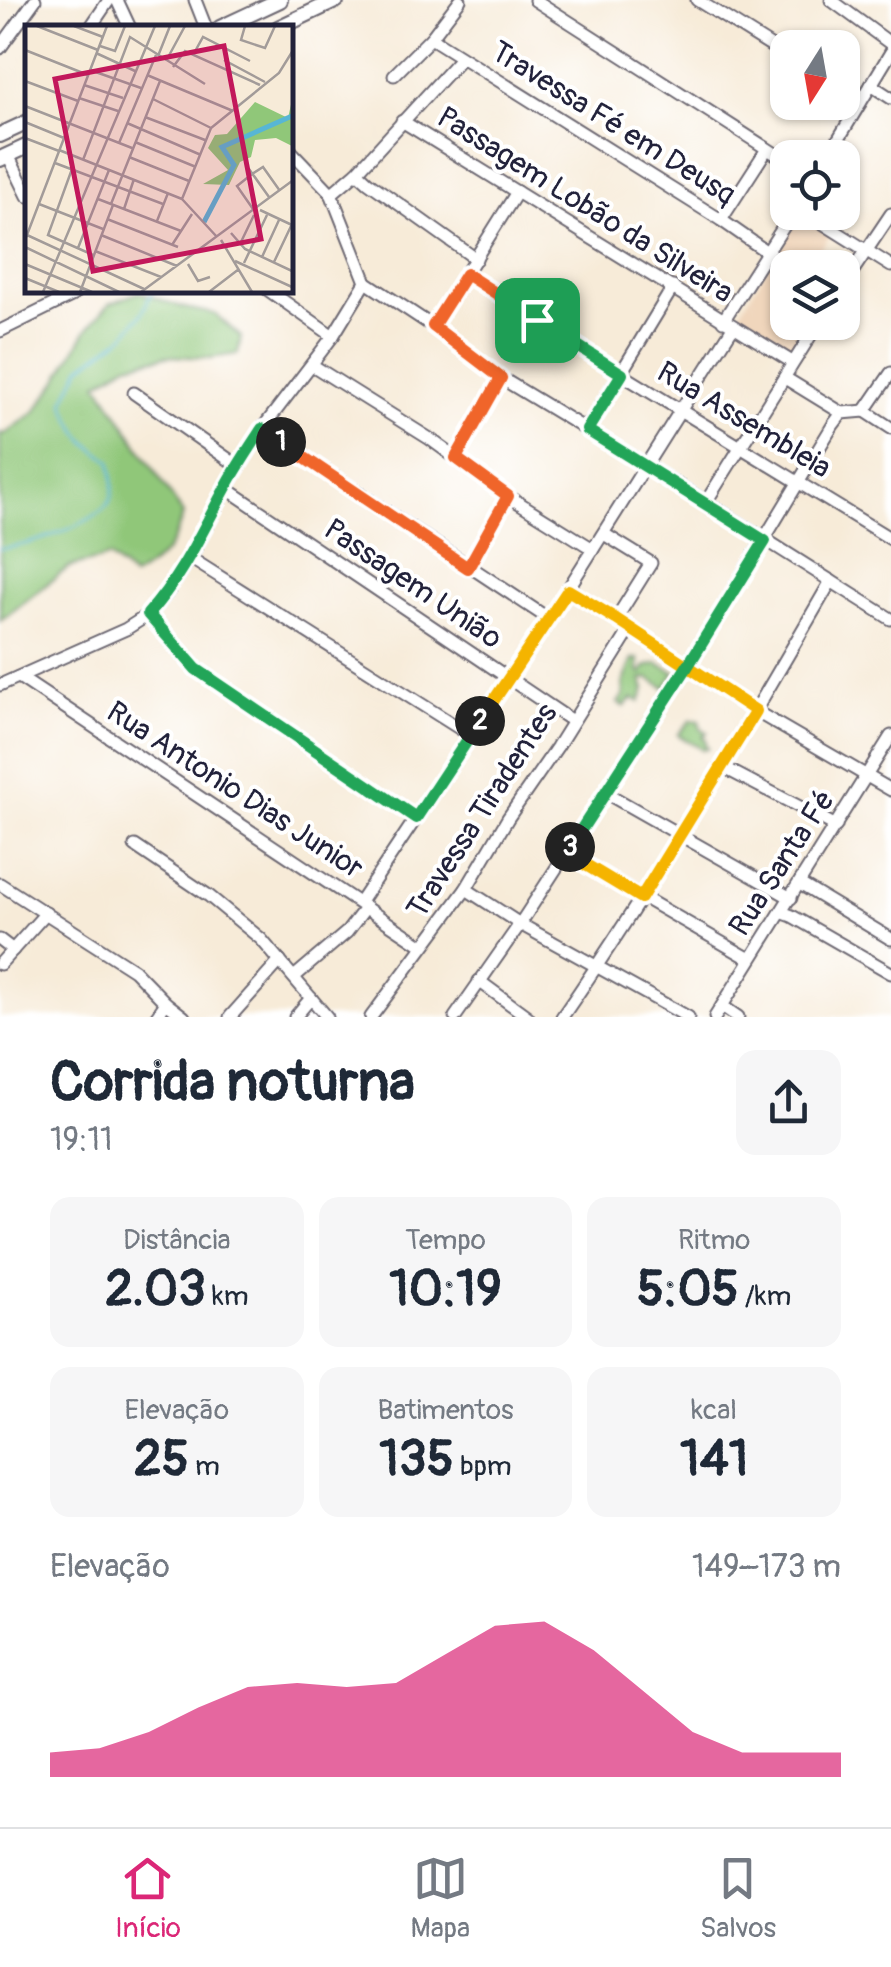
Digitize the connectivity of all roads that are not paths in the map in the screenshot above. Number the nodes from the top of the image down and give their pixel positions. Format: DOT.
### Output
graph roads {
  1 [pos="35,0"];
  2 [pos="109,0"];
  3 [pos="117,0"];
  4 [pos="194,0"];
  5 [pos="280,0"];
  6 [pos="337,0"];
  7 [pos="460,0"];
  8 [pos="535,0"];
  9 [pos="697,0"];
  10 [pos="831,0"];
  11 [pos="92,25"];
  12 [pos="129,25"];
  13 [pos="205,25"];
  14 [pos="226,25"];
  15 [pos="284,25"];
  16 [pos="431,38"];
  17 [pos="891,44"];
  18 [pos="770,46"];
  19 [pos="0,48"];
  20 [pos="891,52"];
  21 [pos="461,58"];
  22 [pos="394,75"];
  23 [pos="871,85"];
  24 [pos="891,98"];
  25 [pos="860,104"];
  26 [pos="25,114"];
  27 [pos="402,121"];
  28 [pos="6,133"];
  29 [pos="767,149"];
  30 [pos="770,151"];
  31 [pos="292,152"];
  32 [pos="4,157"];
  33 [pos="356,172"];
  34 [pos="25,191"];
  35 [pos="516,192"];
  36 [pos="331,194"];
  37 [pos="891,214"];
  38 [pos="722,220"];
  39 [pos="781,230"];
  40 [pos="834,230"];
  41 [pos="867,250"];
  42 [pos="767,252"];
  43 [pos="476,258"];
  44 [pos="860,260"];
  45 [pos="891,266"];
  46 [pos="466,274"];
  47 [pos="366,282"];
  48 [pos="673,288"];
  49 [pos="72,292"];
  50 [pos="271,292"];
  51 [pos="728,324"];
  52 [pos="433,326"];
  53 [pos="0,330"];
  54 [pos="333,336"];
  55 [pos="807,340"];
  56 [pos="792,362"];
  57 [pos="312,365"];
  58 [pos="891,373"];
  59 [pos="622,374"];
  60 [pos="501,378"];
  61 [pos="785,378"];
  62 [pos="134,393"];
  63 [pos="682,411"];
  64 [pos="865,411"];
  65 [pos="842,414"];
  66 [pos="891,428"];
  67 [pos="262,429"];
  68 [pos="587,430"];
  69 [pos="742,447"];
  70 [pos="456,458"];
  71 [pos="238,466"];
  72 [pos="647,466"];
  73 [pos="799,482"];
  74 [pos="226,488"];
  75 [pos="508,496"];
  76 [pos="706,502"];
  77 [pos="604,534"];
  78 [pos="891,539"];
  79 [pos="765,541"];
  80 [pos="593,550"];
  81 [pos="190,558"];
  82 [pos="468,568"];
  83 [pos="831,580"];
  84 [pos="568,590"];
  85 [pos="148,614"];
  86 [pos="549,619"];
  87 [pos="616,619"];
  88 [pos="891,619"];
  89 [pos="630,630"];
  90 [pos="687,667"];
  91 [pos="19,677"];
  92 [pos="510,680"];
  93 [pos="0,685"];
  94 [pos="756,711"];
  95 [pos="572,721"];
  96 [pos="470,735"];
  97 [pos="891,736"];
  98 [pos="722,766"];
  99 [pos="868,774"];
  100 [pos="891,790"];
  101 [pos="606,793"];
  102 [pos="416,818"];
  103 [pos="836,826"];
  104 [pos="680,834"];
  105 [pos="135,846"];
  106 [pos="566,853"];
  107 [pos="0,884"];
  108 [pos="800,884"];
  109 [pos="466,889"];
  110 [pos="641,898"];
  111 [pos="791,898"];
  112 [pos="363,904"];
  113 [pos="782,912"];
  114 [pos="46,913"];
  115 [pos="520,924"];
  116 [pos="0,940"];
  117 [pos="891,940"];
  118 [pos="423,946"];
  119 [pos="13,950"];
  120 [pos="750,959"];
  121 [pos="280,961"];
  122 [pos="0,964"];
  123 [pos="598,966"];
  124 [pos="891,973"];
  125 [pos="294,977"];
  126 [pos="479,982"];
  127 [pos="311,998"];
  128 [pos="166,1002"];
  129 [pos="718,1012"];
  130 [pos="156,1017"];
  131 [pos="184,1017"];
  132 [pos="230,1017"];
  133 [pos="295,1017"];
  134 [pos="327,1017"];
  135 [pos="371,1017"];
  136 [pos="454,1017"];
  137 [pos="528,1017"];
  138 [pos="562,1017"];
  139 [pos="688,1017"];
  140 [pos="738,1017"];
  1 -- 19 [label="street"];
  2 -- 11 [label="street"];
  3 -- 12 [label="street"];
  4 -- 13 [label="street"];
  5 -- 14 [label="main road"];
  6 -- 15 [label="main road"];
  7 -- 16 [label="street"];
  8 -- 29 [label="street"];
  9 -- 18 [label="street"];
  10 -- 17 [label="street"];
  16 -- 21 [label="street, Travessa Fé em Deusq"];
  16 -- 22 [label="street"];
  20 -- 23 [label="street"];
  21 -- 27 [label="street"];
  21 -- 38 [label="street, Travessa Fé em Deusq"];
  23 -- 24 [label="street"];
  23 -- 25 [label="street"];
  26 -- 28 [label="street"];
  27 -- 33 [label="street"];
  27 -- 35 [label="street, Passagem Lobão da Silveira"];
  29 -- 30 [label="street"];
  29 -- 38 [label="street"];
  31 -- 36 [label="street"];
  32 -- 34 [label="street"];
  33 -- 36 [label="street"];
  33 -- 43 [label="street"];
  35 -- 43 [label="street"];
  35 -- 48 [label="street, Passagem Lobão da Silveira"];
  36 -- 47 [label="street"];
  37 -- 41 [label="street"];
  38 -- 42 [label="street, Travessa Fé em Deusq"];
  39 -- 42 [label="street"];
  40 -- 41 [label="street"];
  41 -- 44 [label="street"];
  41 -- 45 [label="street"];
  42 -- 51 [label="street"];
  43 -- 46 [label="street"];
  46 -- 52 [label="street"];
  46 -- 59 [label="street, Rua Assembleia"];
  47 -- 52 [label="street"];
  47 -- 54 [label="street"];
  48 -- 51 [label="street, Passagem Lobão da Silveira"];
  48 -- 59 [label="street, Rua Assembleia"];
  49 -- 53 [label="street"];
  50 -- 54 [label="street"];
  51 -- 56 [label="street, Passagem Lobão da Silveira"];
  51 -- 63 [label="street"];
  52 -- 60 [label="street"];
  54 -- 57 [label="street"];
  55 -- 56 [label="street"];
  56 -- 61 [label="street"];
  57 -- 67 [label="street"];
  57 -- 70 [label="street"];
  58 -- 64 [label="street"];
  59 -- 63 [label="street, Rua Assembleia"];
  59 -- 68 [label="street, Rua Assembleia"];
  60 -- 68 [label="street"];
  60 -- 70 [label="street"];
  61 -- 65 [label="street"];
  61 -- 69 [label="street"];
  62 -- 71 [label="street"];
  63 -- 69 [label="street, Rua Assembleia"];
  63 -- 72 [label="street"];
  64 -- 65 [label="street"];
  64 -- 66 [label="street"];
  65 -- 73 [label="street"];
  67 -- 71 [label="street"];
  67 -- 82 [label="street"];
  68 -- 72 [label="street"];
  69 -- 73 [label="street, Rua Assembleia"];
  69 -- 76 [label="street"];
  70 -- 75 [label="street"];
  71 -- 74 [label="street"];
  72 -- 76 [label="street"];
  72 -- 77 [label="street"];
  73 -- 78 [label="street, Rua Assembleia"];
  73 -- 79 [label="street"];
  74 -- 81 [label="street"];
  74 -- 92 [label="street, Passagem União"];
  75 -- 80 [label="street"];
  75 -- 82 [label="street"];
  76 -- 79 [label="street"];
  77 -- 80 [label="street"];
  77 -- 87 [label="street"];
  79 -- 83 [label="street"];
  79 -- 90 [label="street"];
  80 -- 84 [label="street"];
  81 -- 85 [label="street"];
  81 -- 96 [label="street"];
  82 -- 86 [label="street"];
  83 -- 88 [label="street"];
  83 -- 94 [label="street"];
  84 -- 86 [label="street"];
  84 -- 87 [label="street"];
  85 -- 91 [label="street"];
  85 -- 102 [label="street"];
  86 -- 92 [label="street"];
  87 -- 89 [label="street"];
  89 -- 90 [label="street"];
  89 -- 95 [label="street, Travessa Tiradentes"];
  90 -- 94 [label="street"];
  90 -- 101 [label="street"];
  91 -- 93 [label="street"];
  91 -- 112 [label="street, Rua Antonio Dias Junior"];
  92 -- 95 [label="street, Passagem União"];
  92 -- 96 [label="street"];
  94 -- 98 [label="street"];
  94 -- 99 [label="street"];
  95 -- 109 [label="street, Travessa Tiradentes"];
  96 -- 102 [label="street"];
  97 -- 99 [label="street, Rua Santa Fé"];
  98 -- 103 [label="street"];
  98 -- 104 [label="street"];
  99 -- 100 [label="street"];
  99 -- 103 [label="street, Rua Santa Fé"];
  101 -- 104 [label="street"];
  101 -- 106 [label="street"];
  102 -- 112 [label="street"];
  103 -- 108 [label="street, Rua Santa Fé"];
  104 -- 110 [label="street"];
  104 -- 111 [label="street"];
  105 -- 121 [label="street"];
  106 -- 110 [label="street"];
  106 -- 115 [label="street"];
  107 -- 114 [label="street"];
  108 -- 111 [label="street, Rua Santa Fé"];
  108 -- 117 [label="street"];
  109 -- 115 [label="street"];
  109 -- 118 [label="street, Travessa Tiradentes"];
  110 -- 120 [label="street"];
  110 -- 123 [label="street"];
  111 -- 113 [label="street, Rua Santa Fé"];
  112 -- 118 [label="street, Rua Antonio Dias Junior"];
  112 -- 125 [label="street"];
  113 -- 120 [label="street, Rua Santa Fé"];
  113 -- 124 [label="street"];
  114 -- 119 [label="street"];
  114 -- 128 [label="street"];
  115 -- 123 [label="street"];
  115 -- 126 [label="street"];
  116 -- 119 [label="street"];
  118 -- 135 [label="street, Travessa Tiradentes"];
  119 -- 122 [label="street"];
  120 -- 129 [label="street, Rua Santa Fé"];
  121 -- 125 [label="street"];
  121 -- 132 [label="street"];
  123 -- 138 [label="street"];
  123 -- 139 [label="street"];
  125 -- 127 [label="street"];
  126 -- 136 [label="street"];
  126 -- 137 [label="street"];
  127 -- 133 [label="street"];
  127 -- 134 [label="street"];
  128 -- 130 [label="street"];
  128 -- 131 [label="street"];
  129 -- 140 [label="street"];
}
